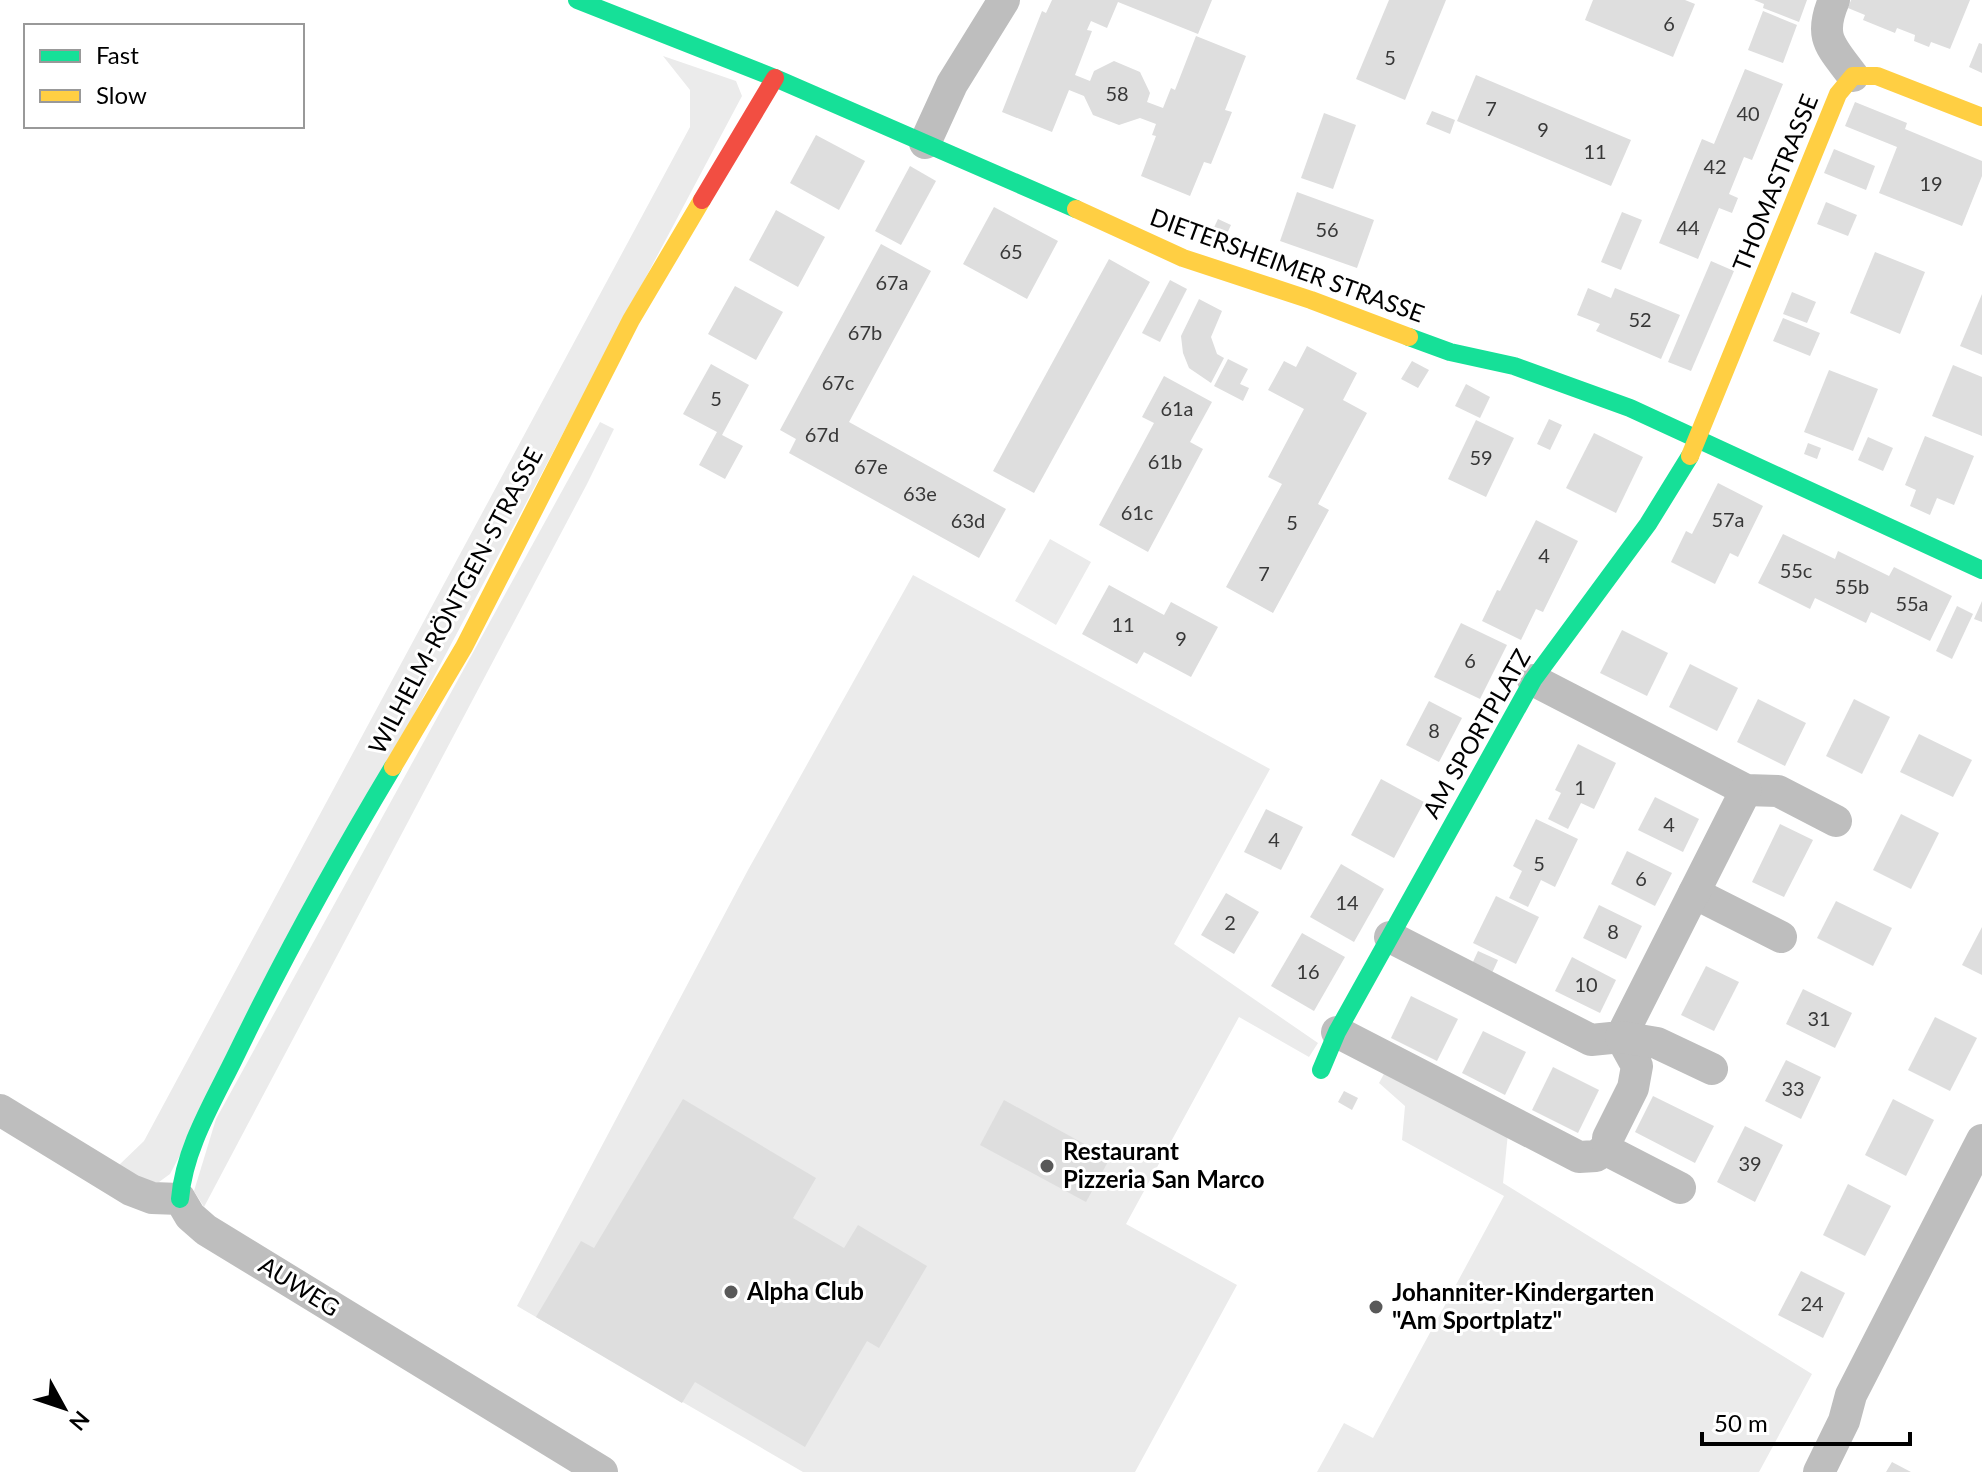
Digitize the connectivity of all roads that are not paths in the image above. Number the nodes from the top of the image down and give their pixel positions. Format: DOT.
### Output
graph roads {
  1 [pos="577,0"];
  2 [pos="1004,0"];
  3 [pos="1834,0"];
  4 [pos="1853,76"];
  5 [pos="775,78"];
  6 [pos="1982,117"];
  7 [pos="925,143"];
  8 [pos="1699,438"];
  9 [pos="1982,570"];
  10 [pos="1533,680"];
  11 [pos="1746,790"];
  12 [pos="1836,821"];
  13 [pos="1694,893"];
  14 [pos="1390,937"];
  15 [pos="1781,937"];
  16 [pos="1337,1032"];
  17 [pos="1621,1037"];
  18 [pos="1712,1069"];
  19 [pos="1321,1070"];
  20 [pos="0,1110"];
  21 [pos="1982,1140"];
  22 [pos="1608,1147"];
  23 [pos="1680,1188"];
  24 [pos="180,1199"];
  25 [pos="602,1472"];
  26 [pos="1819,1472"];
  1 -- 5 [label="street, DIETERSHEIMER STRASSE"];
  2 -- 7 [label="street"];
  3 -- 4 [label="street"];
  4 -- 6 [label="street"];
  4 -- 8 [label="street, THOMASTRASSE"];
  5 -- 7 [label="street, DIETERSHEIMER STRASSE"];
  5 -- 24 [label="street, WILHELM-RÖNTGEN-STRASSE"];
  7 -- 8 [label="street, DIETERSHEIMER STRASSE"];
  8 -- 9 [label="street, DIETERSHEIMER STRASSE"];
  8 -- 10 [label="street, AM SPORTPLATZ"];
  10 -- 11 [label="street"];
  10 -- 14 [label="street, AM SPORTPLATZ"];
  11 -- 12 [label="street"];
  11 -- 13 [label="street"];
  13 -- 15 [label="street"];
  13 -- 17 [label="street"];
  14 -- 16 [label="street, AM SPORTPLATZ"];
  14 -- 17 [label="street"];
  16 -- 19 [label="street, AM SPORTPLATZ"];
  16 -- 22 [label="street"];
  17 -- 18 [label="street"];
  17 -- 22 [label="street"];
  20 -- 24 [label="street"];
  21 -- 26 [label="street"];
  22 -- 23 [label="street"];
  24 -- 25 [label="street, AUWEG"];
}
